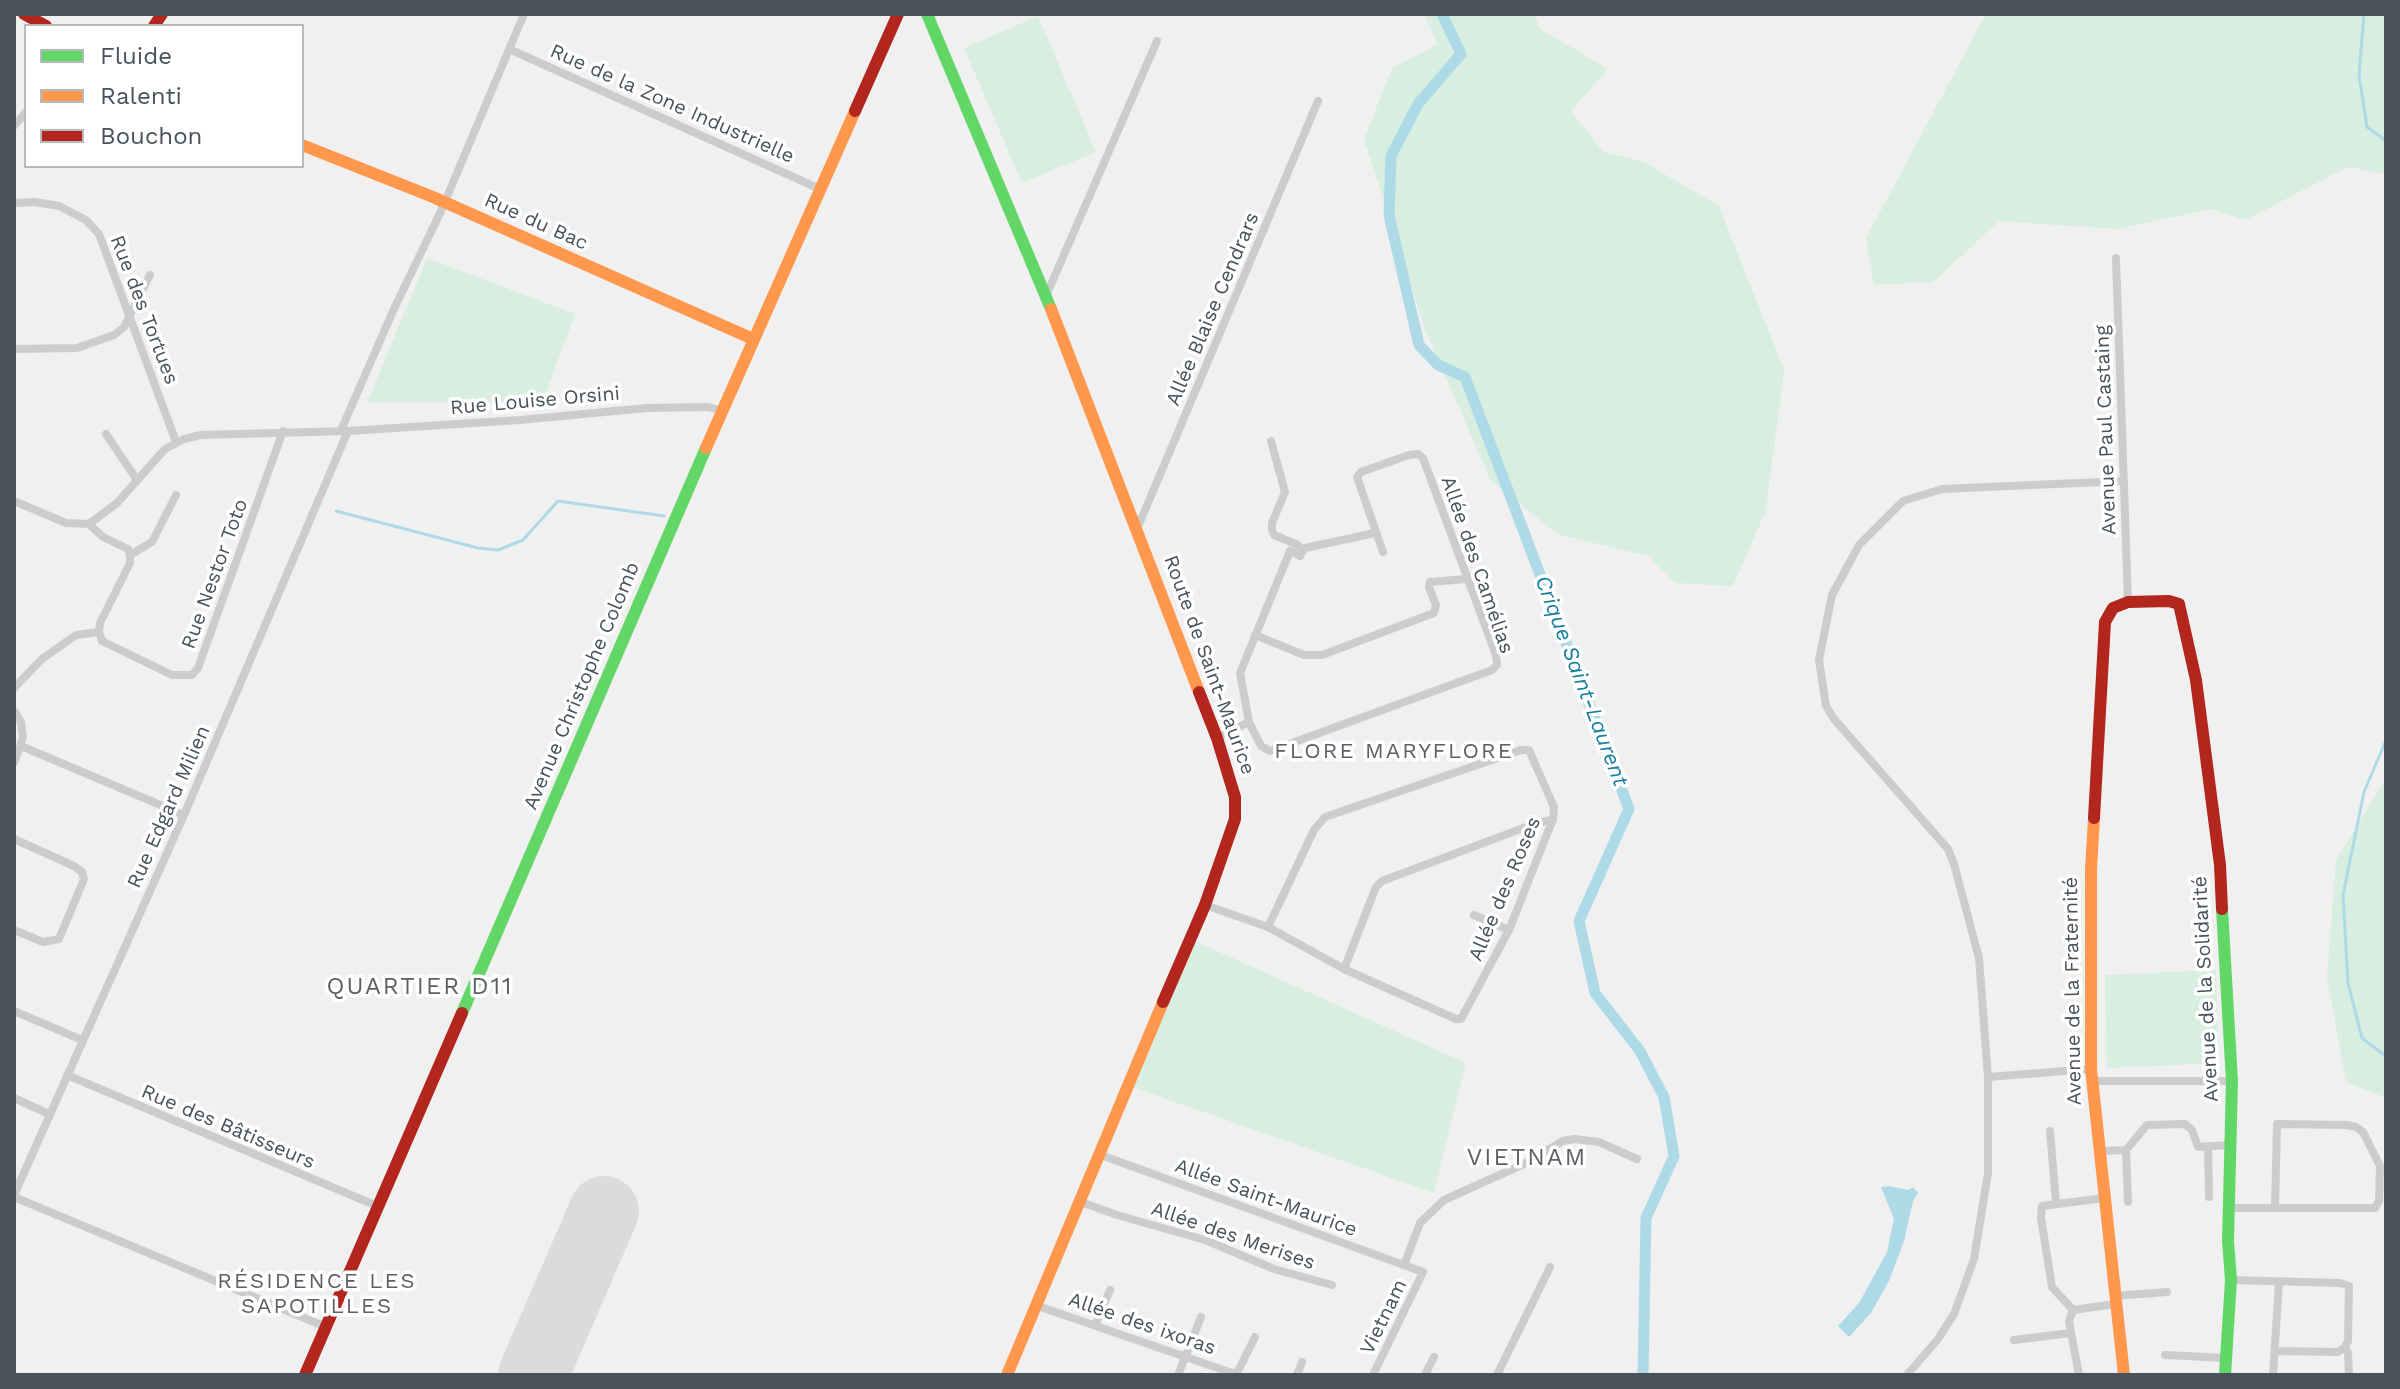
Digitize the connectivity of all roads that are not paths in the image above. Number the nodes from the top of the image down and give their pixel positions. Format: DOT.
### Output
graph roads {
  1 [pos="24,14"];
  2 [pos="524,14"];
  3 [pos="898,14"];
  4 [pos="927,14"];
  5 [pos="42,24"];
  6 [pos="1157,41"];
  7 [pos="509,49"];
  8 [pos="1318,101"];
  9 [pos="304,146"];
  10 [pos="820,189"];
  11 [pos="444,202"];
  12 [pos="14,203"];
  13 [pos="2116,258"];
  14 [pos="150,275"];
  15 [pos="1046,296"];
  16 [pos="130,317"];
  17 [pos="753,339"];
  18 [pos="14,349"];
  19 [pos="723,411"];
  20 [pos="345,430"];
  21 [pos="283,431"];
  22 [pos="106,434"];
  23 [pos="1271,441"];
  24 [pos="176,442"];
  25 [pos="137,480"];
  26 [pos="2124,481"];
  27 [pos="176,495"];
  28 [pos="15,503"];
  29 [pos="89,524"];
  30 [pos="1137,529"];
  31 [pos="1375,533"];
  32 [pos="1383,552"];
  33 [pos="130,555"];
  34 [pos="1300,556"];
  35 [pos="1466,579"];
  36 [pos="2128,602"];
  37 [pos="99,632"];
  38 [pos="1255,635"];
  39 [pos="14,688"];
  40 [pos="14,711"];
  41 [pos="1249,722"];
  42 [pos="1217,738"];
  43 [pos="21,746"];
  44 [pos="14,763"];
  45 [pos="184,815"];
  46 [pos="1553,819"];
  47 [pos="14,839"];
  48 [pos="1205,905"];
  49 [pos="1474,915"];
  50 [pos="1268,927"];
  51 [pos="14,930"];
  52 [pos="1509,930"];
  53 [pos="1344,969"];
  54 [pos="14,1011"];
  55 [pos="82,1040"];
  56 [pos="67,1075"];
  57 [pos="2092,1075"];
  58 [pos="1988,1077"];
  59 [pos="2232,1081"];
  60 [pos="14,1098"];
  61 [pos="49,1114"];
  62 [pos="2050,1131"];
  63 [pos="2230,1145"];
  64 [pos="2208,1147"];
  65 [pos="2126,1150"];
  66 [pos="2099,1151"];
  67 [pos="1098,1154"];
  68 [pos="1637,1159"];
  69 [pos="14,1196"];
  70 [pos="2209,1197"];
  71 [pos="2104,1198"];
  72 [pos="1078,1201"];
  73 [pos="2128,1202"];
  74 [pos="2056,1203"];
  75 [pos="377,1206"];
  76 [pos="2229,1208"];
  77 [pos="2275,1208"];
  78 [pos="1404,1265"];
  79 [pos="1550,1267"];
  80 [pos="1423,1272"];
  81 [pos="2231,1280"];
  82 [pos="2279,1282"];
  83 [pos="1332,1285"];
  84 [pos="1110,1290"];
  85 [pos="2167,1292"];
  86 [pos="2114,1300"];
  87 [pos="1035,1305"];
  88 [pos="2073,1310"];
  89 [pos="1201,1317"];
  90 [pos="1095,1325"];
  91 [pos="326,1327"];
  92 [pos="2071,1333"];
  93 [pos="1255,1337"];
  94 [pos="2014,1340"];
  95 [pos="2345,1347"];
  96 [pos="2275,1351"];
  97 [pos="1186,1355"];
  98 [pos="2165,1355"];
  99 [pos="1434,1357"];
  100 [pos="2226,1358"];
  101 [pos="1302,1362"];
  102 [pos="305,1375"];
  103 [pos="1007,1375"];
  104 [pos="1178,1375"];
  105 [pos="1237,1375"];
  106 [pos="1297,1375"];
  107 [pos="1373,1375"];
  108 [pos="1425,1375"];
  109 [pos="1497,1375"];
  110 [pos="1907,1375"];
  111 [pos="2079,1375"];
  112 [pos="2124,1375"];
  113 [pos="2225,1375"];
  114 [pos="2273,1375"];
  115 [pos="2349,1375"];
  1 -- 5 [label="street"];
  2 -- 7 [label="street, Rue Edgard Milien"];
  3 -- 10 [label="street, Avenue Christophe Colomb"];
  4 -- 15 [label="street, Route de Saint-Maurice"];
  6 -- 15 [label="street"];
  7 -- 10 [label="street, Rue de la Zone Industrielle"];
  7 -- 11 [label="street, Rue Edgard Milien"];
  8 -- 30 [label="street, Allée Blaise Cendrars"];
  9 -- 11 [label="street, Rue du Bac"];
  10 -- 17 [label="street, Avenue Christophe Colomb"];
  11 -- 17 [label="street, Rue du Bac"];
  11 -- 20 [label="street, Rue Edgard Milien"];
  12 -- 16 [label="street, Rue des Tortues"];
  13 -- 26 [label="street, Avenue Paul Castaing"];
  14 -- 16 [label="street"];
  15 -- 30 [label="street, Route de Saint-Maurice"];
  16 -- 18 [label="street"];
  16 -- 24 [label="street, Rue des Tortues"];
  17 -- 19 [label="street, Avenue Christophe Colomb"];
  19 -- 20 [label="street, Rue Louise Orsini"];
  19 -- 75 [label="street, Avenue Christophe Colomb"];
  20 -- 21 [label="street, Rue Louise Orsini"];
  20 -- 45 [label="street, Rue Edgard Milien"];
  21 -- 24 [label="street, Rue Louise Orsini"];
  21 -- 37 [label="street, Rue Nestor Toto"];
  22 -- 25 [label="street"];
  23 -- 34 [label="street"];
  24 -- 25 [label="street"];
  25 -- 29 [label="street"];
  26 -- 36 [label="street, Avenue Paul Castaing"];
  26 -- 58 [label="street"];
  27 -- 33 [label="street"];
  28 -- 29 [label="street"];
  29 -- 33 [label="street"];
  30 -- 42 [label="street, Route de Saint-Maurice"];
  31 -- 32 [label="street"];
  31 -- 34 [label="street"];
  31 -- 35 [label="street, Allée des Camélias"];
  33 -- 37 [label="street"];
  34 -- 38 [label="street"];
  35 -- 38 [label="street"];
  35 -- 41 [label="street, Allée des Camélias"];
  36 -- 57 [label="street, Avenue de la Fraternité"];
  36 -- 59 [label="street, Avenue de la Solidarité"];
  37 -- 39 [label="street"];
  38 -- 41 [label="street"];
  40 -- 43 [label="street"];
  41 -- 42 [label="street"];
  42 -- 48 [label="street, Route de Saint-Maurice"];
  43 -- 44 [label="street"];
  43 -- 45 [label="street"];
  45 -- 55 [label="street, Rue Edgard Milien"];
  46 -- 50 [label="street, Allée des Roses"];
  46 -- 52 [label="street, Allée des Roses"];
  46 -- 53 [label="street"];
  47 -- 51 [label="street"];
  48 -- 50 [label="street, Allée des Roses"];
  48 -- 67 [label="street, Route de Saint-Maurice"];
  49 -- 52 [label="street"];
  50 -- 53 [label="street, Allée des Roses"];
  52 -- 53 [label="street, Allée des Roses"];
  54 -- 55 [label="street"];
  55 -- 56 [label="street, Rue Edgard Milien"];
  56 -- 61 [label="street, Rue Edgard Milien"];
  56 -- 75 [label="street, Rue des Bâtisseurs"];
  57 -- 58 [label="street"];
  57 -- 59 [label="street"];
  57 -- 66 [label="street, Avenue de la Fraternité"];
  58 -- 110 [label="street"];
  59 -- 63 [label="street, Avenue de la Solidarité"];
  60 -- 61 [label="street"];
  61 -- 69 [label="street, Rue Edgard Milien"];
  62 -- 74 [label="street"];
  63 -- 64 [label="street"];
  63 -- 76 [label="street, Avenue de la Solidarité"];
  64 -- 65 [label="street"];
  64 -- 70 [label="street"];
  65 -- 66 [label="street"];
  65 -- 73 [label="street"];
  66 -- 71 [label="street, Avenue de la Fraternité"];
  67 -- 72 [label="street, Route de Saint-Maurice"];
  67 -- 78 [label="street, Allée Saint-Maurice"];
  68 -- 78 [label="street"];
  69 -- 91 [label="street"];
  71 -- 74 [label="street"];
  71 -- 86 [label="street, Avenue de la Fraternité"];
  72 -- 83 [label="street, Allée des Merises"];
  72 -- 87 [label="street, Route de Saint-Maurice"];
  74 -- 88 [label="street"];
  75 -- 91 [label="street, Avenue Christophe Colomb"];
  76 -- 77 [label="street"];
  76 -- 81 [label="street, Avenue de la Solidarité"];
  77 -- 77 [label="street"];
  78 -- 80 [label="street, Allée Saint-Maurice"];
  79 -- 109 [label="street"];
  80 -- 107 [label="street, Vietnam"];
  81 -- 82 [label="street"];
  81 -- 100 [label="street, Avenue de la Solidarité"];
  82 -- 95 [label="street"];
  82 -- 96 [label="street"];
  84 -- 90 [label="street"];
  85 -- 86 [label="street"];
  86 -- 88 [label="street"];
  86 -- 112 [label="street, Avenue de la Fraternité"];
  87 -- 90 [label="street, Allée des ixoras"];
  87 -- 103 [label="street, Route de Saint-Maurice"];
  88 -- 92 [label="street"];
  89 -- 97 [label="street"];
  90 -- 97 [label="street, Allée des ixoras"];
  91 -- 102 [label="street, Avenue Christophe Colomb"];
  92 -- 94 [label="street"];
  92 -- 111 [label="street"];
  93 -- 105 [label="street"];
  95 -- 96 [label="street"];
  95 -- 115 [label="street"];
  96 -- 114 [label="street"];
  97 -- 104 [label="street"];
  97 -- 105 [label="street, Allée des ixoras"];
  98 -- 100 [label="street"];
  99 -- 108 [label="street"];
  100 -- 113 [label="street, Avenue de la Solidarité"];
  101 -- 106 [label="street"];
}
